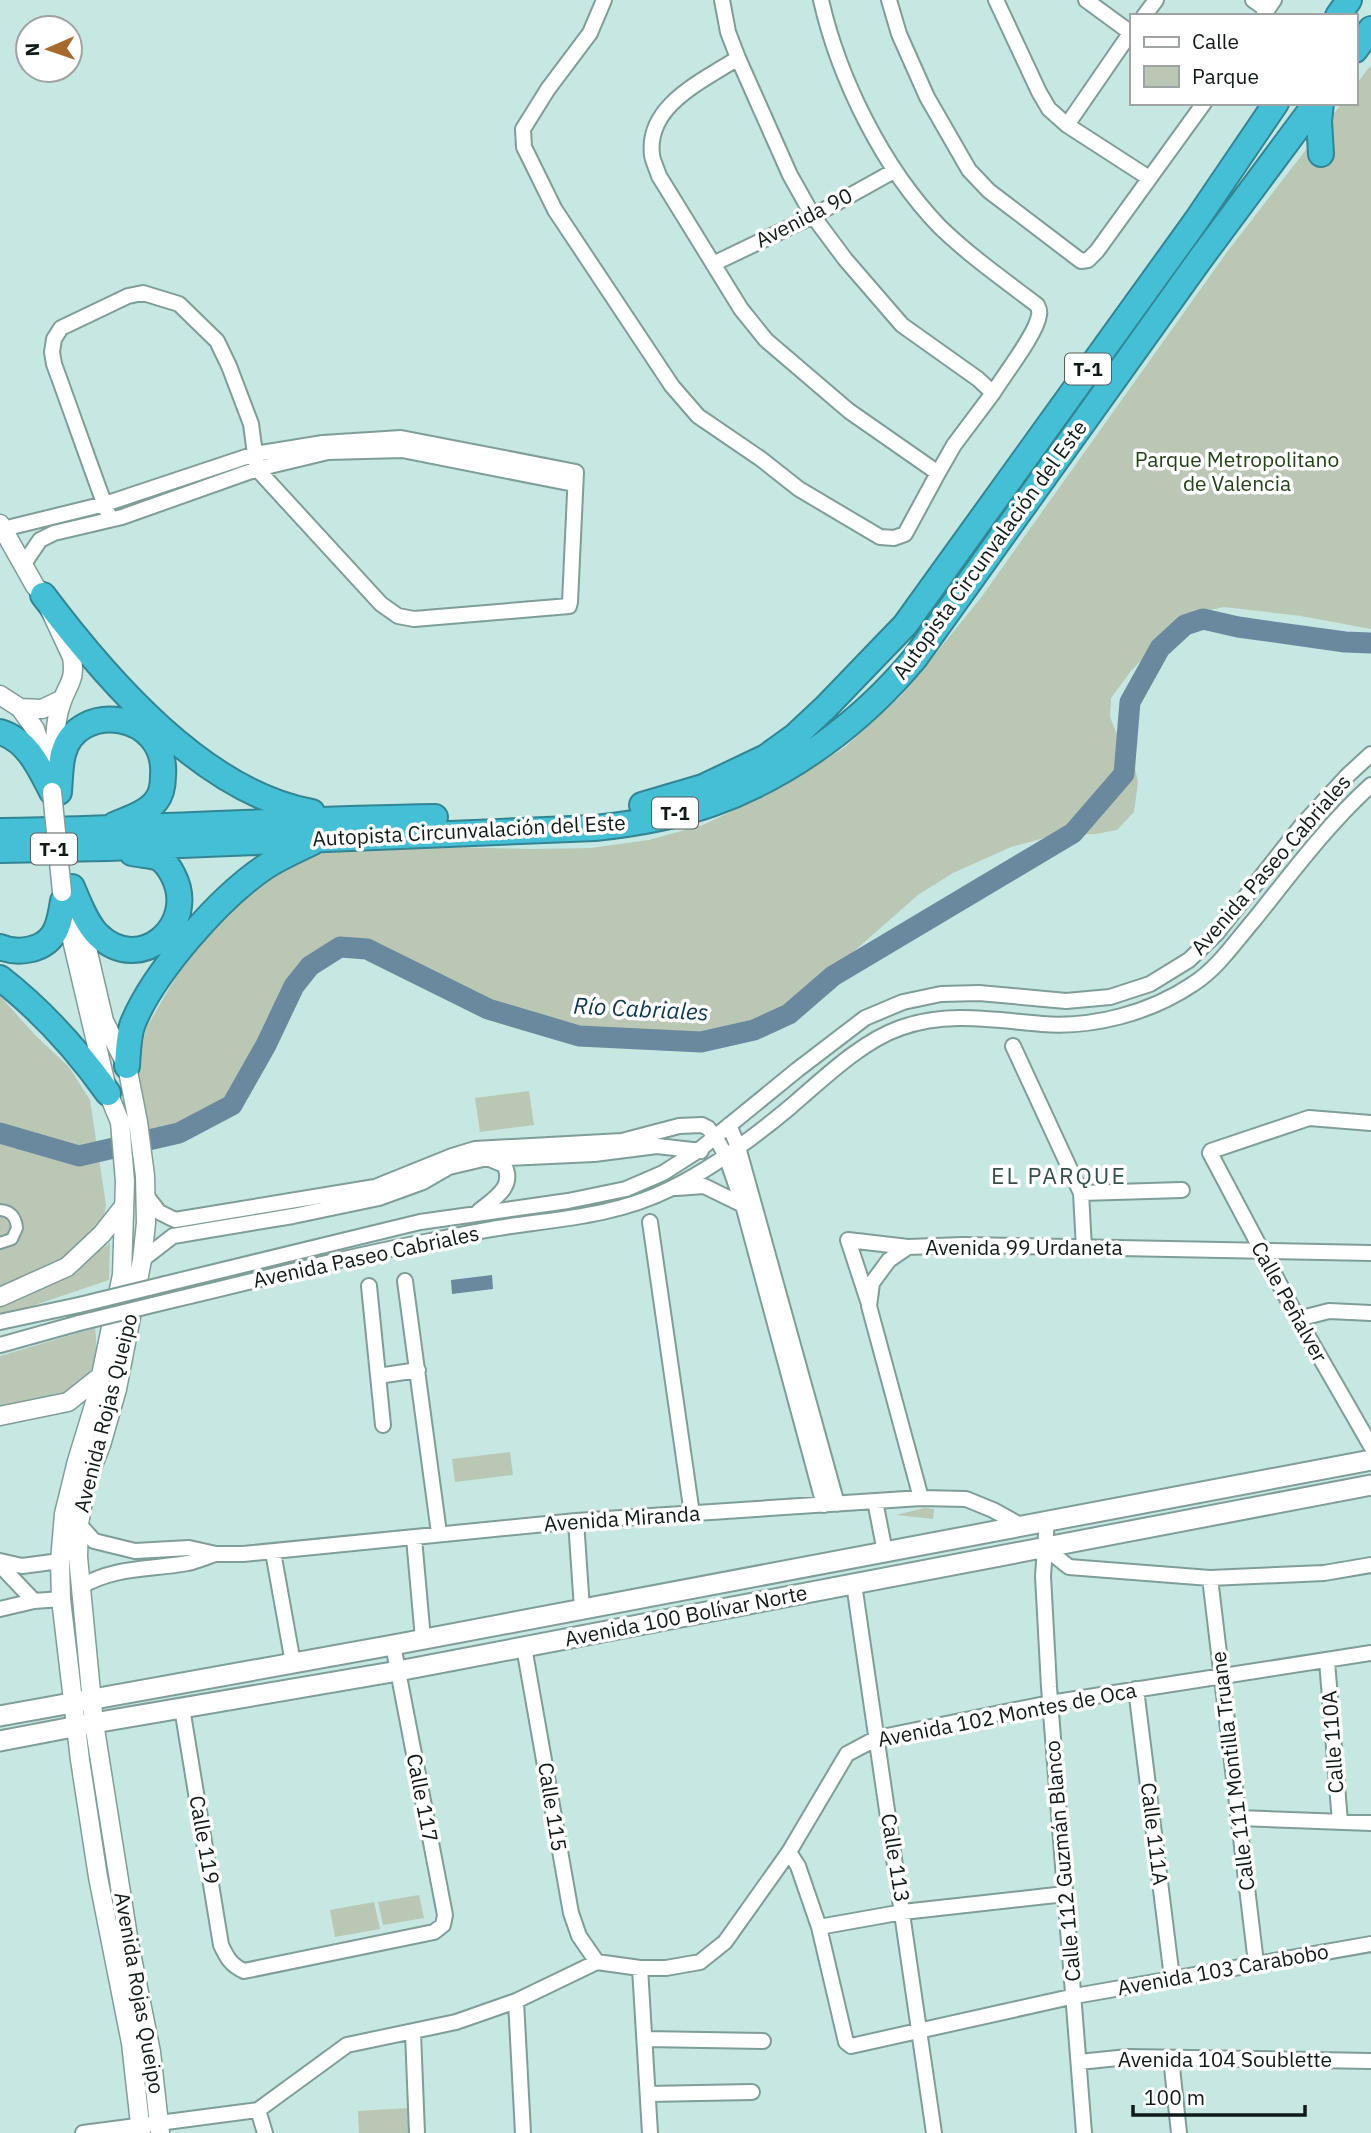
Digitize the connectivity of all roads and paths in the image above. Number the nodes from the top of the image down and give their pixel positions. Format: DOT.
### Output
graph roads {
  1 [pos="604,0"];
  2 [pos="722,0"];
  3 [pos="821,0"];
  4 [pos="889,0"];
  5 [pos="996,0"];
  6 [pos="1086,0"];
  7 [pos="1253,0"];
  8 [pos="1268,8"];
  9 [pos="1371,29"];
  10 [pos="1130,31"];
  11 [pos="1130,33"];
  12 [pos="1357,47"];
  13 [pos="737,58"];
  14 [pos="1203,105"];
  15 [pos="1275,105"];
  16 [pos="1317,105"];
  17 [pos="1319,105"];
  18 [pos="1067,125"];
  19 [pos="1285,146"];
  20 [pos="894,171"];
  21 [pos="1149,177"];
  22 [pos="813,216"];
  23 [pos="713,264"];
  24 [pos="993,393"];
  25 [pos="256,462"];
  26 [pos="938,473"];
  27 [pos="105,504"];
  28 [pos="110,519"];
  29 [pos="1,526"];
  30 [pos="23,565"];
  31 [pos="43,595"];
  32 [pos="0,695"];
  33 [pos="61,700"];
  34 [pos="20,708"];
  35 [pos="0,732"];
  36 [pos="1371,754"];
  37 [pos="1371,785"];
  38 [pos="56,792"];
  39 [pos="351,818"];
  40 [pos="323,838"];
  41 [pos="105,839"];
  42 [pos="1,846"];
  43 [pos="66,893"];
  44 [pos="0,947"];
  45 [pos="0,978"];
  46 [pos="1013,1046"];
  47 [pos="127,1066"];
  48 [pos="108,1093"];
  49 [pos="1371,1123"];
  50 [pos="729,1125"];
  51 [pos="716,1138"];
  52 [pos="738,1147"];
  53 [pos="699,1150"];
  54 [pos="726,1156"];
  55 [pos="483,1159"];
  56 [pos="145,1185"];
  57 [pos="672,1188"];
  58 [pos="1182,1191"];
  59 [pos="1081,1193"];
  60 [pos="743,1205"];
  61 [pos="124,1206"];
  62 [pos="0,1210"];
  63 [pos="478,1213"];
  64 [pos="650,1222"];
  65 [pos="0,1243"];
  66 [pos="908,1247"];
  67 [pos="1084,1248"];
  68 [pos="1261,1251"];
  69 [pos="1371,1253"];
  70 [pos="142,1260"];
  71 [pos="405,1281"];
  72 [pos="369,1286"];
  73 [pos="0,1297"];
  74 [pos="869,1306"];
  75 [pos="1371,1313"];
  76 [pos="1298,1319"];
  77 [pos="0,1322"];
  78 [pos="3,1345"];
  79 [pos="418,1370"];
  80 [pos="102,1375"];
  81 [pos="378,1376"];
  82 [pos="0,1416"];
  83 [pos="383,1425"];
  84 [pos="1371,1446"];
  85 [pos="1371,1460"];
  86 [pos="1371,1485"];
  87 [pos="921,1498"];
  88 [pos="875,1501"];
  89 [pos="831,1504"];
  90 [pos="692,1514"];
  91 [pos="1047,1520"];
  92 [pos="576,1521"];
  93 [pos="79,1524"];
  94 [pos="1022,1526"];
  95 [pos="439,1533"];
  96 [pos="414,1538"];
  97 [pos="1044,1547"];
  98 [pos="273,1552"];
  99 [pos="885,1552"];
  100 [pos="216,1554"];
  101 [pos="60,1561"];
  102 [pos="0,1563"];
  103 [pos="1371,1566"];
  104 [pos="1210,1578"];
  105 [pos="855,1584"];
  106 [pos="80,1587"];
  107 [pos="61,1600"];
  108 [pos="34,1601"];
  109 [pos="0,1609"];
  110 [pos="582,1609"];
  111 [pos="424,1639"];
  112 [pos="393,1645"];
  113 [pos="524,1647"];
  114 [pos="1371,1653"];
  115 [pos="1327,1661"];
  116 [pos="293,1663"];
  117 [pos="398,1671"];
  118 [pos="1222,1677"];
  119 [pos="1136,1689"];
  120 [pos="83,1700"];
  121 [pos="1050,1703"];
  122 [pos="182,1708"];
  123 [pos="0,1716"];
  124 [pos="85,1724"];
  125 [pos="877,1738"];
  126 [pos="0,1741"];
  127 [pos="1239,1818"];
  128 [pos="1340,1822"];
  129 [pos="1371,1823"];
  130 [pos="789,1852"];
  131 [pos="1065,1894"];
  132 [pos="903,1912"];
  133 [pos="819,1927"];
  134 [pos="1371,1944"];
  135 [pos="597,1962"];
  136 [pos="1256,1964"];
  137 [pos="235,1967"];
  138 [pos="640,1968"];
  139 [pos="1172,1978"];
  140 [pos="1075,1996"];
  141 [pos="516,2001"];
  142 [pos="921,2032"];
  143 [pos="413,2033"];
  144 [pos="645,2039"];
  145 [pos="763,2041"];
  146 [pos="1171,2057"];
  147 [pos="1371,2061"];
  148 [pos="1079,2062"];
  149 [pos="752,2092"];
  150 [pos="648,2094"];
  151 [pos="258,2110"];
  152 [pos="160,2128"];
  153 [pos="141,2130"];
  154 [pos="83,2133"];
  155 [pos="265,2133"];
  156 [pos="417,2133"];
  157 [pos="523,2133"];
  158 [pos="650,2133"];
  159 [pos="934,2133"];
  160 [pos="1084,2133"];
  161 [pos="1179,2133"];
  1 -- 26 [label="street"];
  2 -- 13 [label="street"];
  3 -- 20 [label="street"];
  4 -- 21 [label="street"];
  5 -- 18 [label="street"];
  6 -- 10 [label="street"];
  7 -- 8 [label="street"];
  9 -- 12 [label="highway"];
  11 -- 18 [label="street"];
  13 -- 22 [label="street"];
  13 -- 23 [label="street"];
  14 -- 21 [label="street"];
  15 -- 39 [label="highway, Autopista Circunvalación del Este / T-1"];
  16 -- 19 [label="highway, Autopista Circunvalación del Este / T-1"];
  17 -- 19 [label="highway"];
  18 -- 21 [label="street"];
  19 -- 40 [label="highway, Autopista Circunvalación del Este / T-1"];
  20 -- 22 [label="street, Avenida 90"];
  20 -- 24 [label="street"];
  22 -- 23 [label="street, Avenida 90"];
  22 -- 24 [label="street"];
  23 -- 26 [label="street"];
  24 -- 26 [label="street"];
  25 -- 25 [label="street"];
  25 -- 27 [label="street"];
  25 -- 27 [label="street"];
  25 -- 28 [label="street"];
  27 -- 28 [label="street"];
  27 -- 29 [label="street"];
  28 -- 30 [label="street"];
  29 -- 30 [label="street, Avenida Rojas Queipo"];
  30 -- 31 [label="street, Avenida Rojas Queipo"];
  31 -- 33 [label="street, Avenida Rojas Queipo"];
  31 -- 39 [label="highway"];
  32 -- 34 [label="street"];
  33 -- 34 [label="street"];
  33 -- 38 [label="street, Avenida Rojas Queipo"];
  34 -- 38 [label="street, Avenida Rojas Queipo"];
  35 -- 38 [label="highway"];
  36 -- 50 [label="street, Avenida Paseo Cabriales"];
  37 -- 52 [label="street, Avenida Paseo Cabriales"];
  38 -- 41 [label="highway"];
  38 -- 43 [label="street, Avenida Rojas Queipo"];
  39 -- 41 [label="highway, Autopista Circunvalación del Este / T-1"];
  40 -- 41 [label="highway, Autopista Circunvalación del Este / T-1"];
  40 -- 47 [label="highway"];
  41 -- 42 [label="highway, Autopista Circunvalación del Este / T-1"];
  41 -- 43 [label="highway"];
  43 -- 44 [label="highway"];
  43 -- 47 [label="street, Avenida Rojas Queipo"];
  43 -- 48 [label="street, Avenida Rojas Queipo"];
  45 -- 48 [label="highway"];
  46 -- 59 [label="street"];
  47 -- 56 [label="street, Avenida Rojas Queipo"];
  48 -- 61 [label="street, Avenida Rojas Queipo"];
  49 -- 68 [label="street, Calle Peñalver"];
  50 -- 51 [label="street, Avenida Paseo Cabriales"];
  50 -- 52 [label="street"];
  51 -- 53 [label="street, Avenida Paseo Cabriales"];
  51 -- 54 [label="street"];
  51 -- 56 [label="street"];
  52 -- 54 [label="street, Avenida Paseo Cabriales"];
  52 -- 89 [label="street"];
  53 -- 54 [label="street"];
  53 -- 55 [label="street"];
  53 -- 63 [label="street, Avenida Paseo Cabriales"];
  54 -- 57 [label="street, Avenida Paseo Cabriales"];
  54 -- 60 [label="street"];
  55 -- 63 [label="street"];
  55 -- 70 [label="street"];
  56 -- 70 [label="street, Avenida Rojas Queipo"];
  57 -- 60 [label="street"];
  57 -- 78 [label="street, Avenida Paseo Cabriales, bridge"];
  58 -- 59 [label="street"];
  59 -- 67 [label="street"];
  60 -- 89 [label="street"];
  61 -- 73 [label="street"];
  61 -- 80 [label="street, Avenida Rojas Queipo"];
  62 -- 65 [label="street"];
  63 -- 77 [label="street, Avenida Paseo Cabriales, bridge"];
  64 -- 90 [label="street"];
  66 -- 67 [label="street, Avenida 99 Urdaneta"];
  66 -- 74 [label="street, Avenida 99 Urdaneta"];
  66 -- 74 [label="street"];
  67 -- 68 [label="street, Avenida 99 Urdaneta"];
  68 -- 69 [label="street, Avenida 99 Urdaneta"];
  68 -- 76 [label="street, Calle Peñalver"];
  70 -- 93 [label="street, Avenida Rojas Queipo"];
  71 -- 79 [label="street"];
  72 -- 81 [label="street"];
  74 -- 87 [label="street"];
  75 -- 76 [label="street"];
  76 -- 84 [label="street, Calle Peñalver"];
  79 -- 81 [label="street"];
  79 -- 95 [label="street"];
  80 -- 82 [label="street"];
  80 -- 101 [label="street, Avenida Rojas Queipo"];
  81 -- 83 [label="street"];
  85 -- 91 [label="main road, Avenida 100 Bolívar Norte"];
  86 -- 97 [label="main road, Avenida 100 Bolívar Norte"];
  87 -- 88 [label="street, Avenida Miranda"];
  87 -- 94 [label="street, Avenida Miranda"];
  88 -- 89 [label="street, Avenida Miranda"];
  88 -- 99 [label="street"];
  89 -- 90 [label="street, Avenida Miranda"];
  90 -- 92 [label="street, Avenida Miranda"];
  91 -- 94 [label="main road, Avenida 100 Bolívar Norte"];
  91 -- 97 [label="street, Calle 112 Guzmán Blanco"];
  92 -- 95 [label="street, Avenida Miranda"];
  92 -- 110 [label="street"];
  93 -- 100 [label="street, Avenida Miranda"];
  93 -- 106 [label="street, Avenida Rojas Queipo"];
  94 -- 99 [label="main road, Avenida 100 Bolívar Norte"];
  95 -- 96 [label="street, Avenida Miranda"];
  96 -- 98 [label="street, Avenida Miranda"];
  96 -- 111 [label="street"];
  97 -- 104 [label="street"];
  97 -- 105 [label="main road, Avenida 100 Bolívar Norte"];
  97 -- 121 [label="street, Calle 112 Guzmán Blanco"];
  98 -- 100 [label="street, Avenida Miranda"];
  98 -- 116 [label="street"];
  99 -- 110 [label="main road, Avenida 100 Bolívar Norte"];
  100 -- 106 [label="street, Avenida Miranda"];
  101 -- 102 [label="street"];
  101 -- 107 [label="street, Avenida Rojas Queipo"];
  102 -- 108 [label="street"];
  103 -- 104 [label="street"];
  104 -- 118 [label="street, Calle 111 Montilla Truane"];
  105 -- 113 [label="main road, Avenida 100 Bolívar Norte"];
  105 -- 125 [label="street, Calle 113"];
  106 -- 120 [label="street, Avenida Rojas Queipo"];
  107 -- 108 [label="street"];
  107 -- 120 [label="street, Avenida Rojas Queipo"];
  108 -- 109 [label="street"];
  110 -- 111 [label="main road, Avenida 100 Bolívar Norte"];
  111 -- 112 [label="main road, Avenida 100 Bolívar Norte"];
  112 -- 116 [label="main road"];
  112 -- 117 [label="street, Calle 117"];
  113 -- 117 [label="main road, Avenida 100 Bolívar Norte"];
  113 -- 135 [label="street, Calle 115"];
  114 -- 115 [label="street, Avenida 102 Montes de Oca"];
  115 -- 118 [label="street, Avenida 102 Montes de Oca"];
  115 -- 128 [label="street, Calle 110A"];
  116 -- 120 [label="main road"];
  117 -- 122 [label="main road, Avenida 100 Bolívar Norte"];
  117 -- 137 [label="street, Calle 117"];
  118 -- 119 [label="street, Avenida 102 Montes de Oca"];
  118 -- 127 [label="street, Calle 111 Montilla Truane"];
  119 -- 121 [label="street, Avenida 102 Montes de Oca"];
  119 -- 139 [label="street, Calle 111A"];
  120 -- 123 [label="main road"];
  120 -- 124 [label="street, Avenida Rojas Queipo"];
  121 -- 125 [label="street, Avenida 102 Montes de Oca"];
  121 -- 131 [label="street, Calle 112 Guzmán Blanco"];
  122 -- 124 [label="main road, Avenida 100 Bolívar Norte"];
  122 -- 137 [label="street, Calle 119"];
  124 -- 126 [label="main road, Avenida 100 Bolívar Norte"];
  124 -- 152 [label="street, Avenida Rojas Queipo"];
  124 -- 153 [label="street, Avenida Rojas Queipo"];
  125 -- 130 [label="street, Avenida 102 Montes de Oca"];
  125 -- 132 [label="street, Calle 113"];
  127 -- 128 [label="street"];
  127 -- 136 [label="street, Calle 111 Montilla Truane"];
  128 -- 129 [label="street"];
  130 -- 133 [label="street"];
  130 -- 138 [label="street, Avenida 102 Montes de Oca"];
  131 -- 132 [label="street"];
  131 -- 140 [label="street, Calle 112 Guzmán Blanco"];
  132 -- 133 [label="street"];
  132 -- 142 [label="street, Calle 113"];
  133 -- 142 [label="street, Avenida 103 Carabobo"];
  134 -- 136 [label="street, Avenida 103 Carabobo"];
  135 -- 138 [label="street, Avenida 102 Montes de Oca"];
  135 -- 141 [label="street"];
  136 -- 139 [label="street, Avenida 103 Carabobo"];
  138 -- 144 [label="street"];
  139 -- 140 [label="street, Avenida 103 Carabobo"];
  140 -- 142 [label="street, Avenida 103 Carabobo"];
  140 -- 148 [label="street, Calle 112 Guzmán Blanco"];
  141 -- 143 [label="street"];
  141 -- 157 [label="street"];
  142 -- 159 [label="street, Calle 113"];
  143 -- 151 [label="street"];
  143 -- 156 [label="street"];
  144 -- 145 [label="street"];
  144 -- 150 [label="street"];
  146 -- 147 [label="street, Avenida 104 Soublette"];
  146 -- 148 [label="street, Avenida 104 Soublette"];
  146 -- 161 [label="street"];
  148 -- 160 [label="street, Calle 112 Guzmán Blanco"];
  149 -- 150 [label="street"];
  150 -- 158 [label="street"];
  151 -- 152 [label="street"];
  151 -- 155 [label="street"];
  152 -- 153 [label="street"];
  153 -- 154 [label="street"];
}
